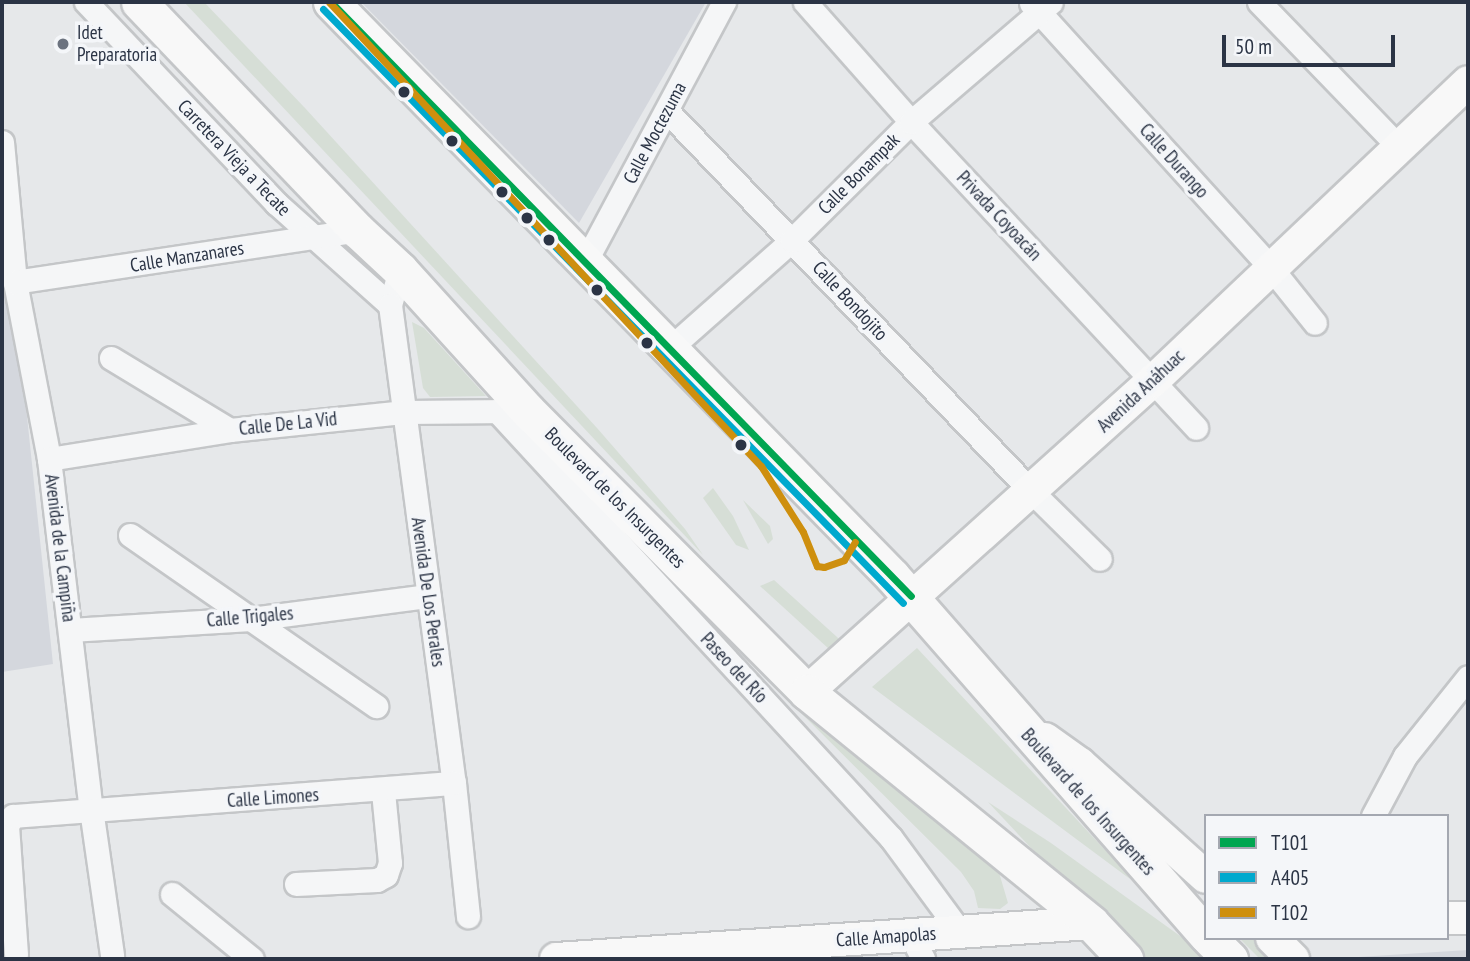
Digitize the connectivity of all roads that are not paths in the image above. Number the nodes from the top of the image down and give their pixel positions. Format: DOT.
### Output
graph roads {
  1 [pos="86,2"];
  2 [pos="139,2"];
  3 [pos="331,2"];
  4 [pos="724,2"];
  5 [pos="805,2"];
  6 [pos="1259,2"];
  7 [pos="1040,5"];
  8 [pos="1468,82"];
  9 [pos="667,111"];
  10 [pos="911,122"];
  11 [pos="2,142"];
  12 [pos="1398,146"];
  13 [pos="357,230"];
  14 [pos="311,238"];
  15 [pos="792,240"];
  16 [pos="584,264"];
  17 [pos="1271,268"];
  18 [pos="400,270"];
  19 [pos="15,282"];
  20 [pos="390,305"];
  21 [pos="1315,323"];
  22 [pos="669,349"];
  23 [pos="111,358"];
  24 [pos="1153,381"];
  25 [pos="512,411"];
  26 [pos="405,412"];
  27 [pos="1196,428"];
  28 [pos="230,430"];
  29 [pos="49,459"];
  30 [pos="1032,492"];
  31 [pos="130,535"];
  32 [pos="1100,559"];
  33 [pos="429,596"];
  34 [pos="911,596"];
  35 [pos="251,619"];
  36 [pos="70,630"];
  37 [pos="1468,677"];
  38 [pos="807,692"];
  39 [pos="376,706"];
  40 [pos="1014,718"];
  41 [pos="454,783"];
  42 [pos="383,791"];
  43 [pos="91,809"];
  44 [pos="1374,814"];
  45 [pos="1204,875"];
  46 [pos="296,884"];
  47 [pos="172,894"];
  48 [pos="468,916"];
  49 [pos="1449,918"];
  50 [pos="1468,918"];
  51 [pos="1091,923"];
  52 [pos="1204,932"];
  53 [pos="961,933"];
  54 [pos="1211,940"];
  55 [pos="1274,940"];
  56 [pos="917,948"];
  57 [pos="16,954"];
  58 [pos="112,955"];
  59 [pos="618,957"];
  60 [pos="252,959"];
  61 [pos="556,959"];
  62 [pos="1125,959"];
  63 [pos="1230,959"];
  64 [pos="1293,959"];
  1 -- 14 [label="street, Carretera Vieja a Tecate"];
  2 -- 13 [label="main road, Boulevard de los Insurgentes"];
  3 -- 16 [label="main road, Boulevard de los Insurgentes"];
  4 -- 9 [label="street, Calle Moctezuma"];
  5 -- 10 [label="street, Privada Coyoacán"];
  6 -- 12 [label="street"];
  7 -- 10 [label="street, Calle Bonampak"];
  7 -- 17 [label="street, Calle Durango"];
  8 -- 12 [label="street, Avenida Anáhuac"];
  9 -- 15 [label="street, Calle Bondojito"];
  9 -- 16 [label="street, Calle Moctezuma"];
  10 -- 15 [label="street, Calle Bonampak"];
  10 -- 24 [label="street, Privada Coyoacán"];
  11 -- 19 [label="street, Avenida de la Campiña"];
  12 -- 17 [label="street, Avenida Anáhuac"];
  13 -- 14 [label="street, Calle Manzanares"];
  13 -- 18 [label="main road, Boulevard de los Insurgentes"];
  14 -- 19 [label="street, Calle Manzanares"];
  14 -- 20 [label="street, Carretera Vieja a Tecate"];
  15 -- 22 [label="street, Calle Bonampak"];
  15 -- 30 [label="street, Calle Bondojito"];
  16 -- 22 [label="main road, Boulevard de los Insurgentes"];
  17 -- 21 [label="street, Calle Durango"];
  17 -- 24 [label="street, Avenida Anáhuac"];
  18 -- 20 [label="street, Avenida De Los Perales"];
  18 -- 25 [label="main road, Boulevard de los Insurgentes"];
  19 -- 29 [label="street, Avenida de la Campiña"];
  20 -- 26 [label="street, Avenida De Los Perales"];
  22 -- 34 [label="main road, Boulevard de los Insurgentes"];
  23 -- 28 [label="street"];
  24 -- 27 [label="street, Privada Coyoacán"];
  24 -- 30 [label="street, Avenida Anáhuac"];
  25 -- 26 [label="street, Calle De La Vid"];
  25 -- 38 [label="main road, Boulevard de los Insurgentes"];
  25 -- 53 [label="street, Paseo del Río"];
  26 -- 28 [label="street, Calle De La Vid"];
  26 -- 33 [label="street, Avenida De Los Perales"];
  28 -- 29 [label="street, Calle De La Vid"];
  29 -- 36 [label="street, Avenida de la Campiña"];
  30 -- 32 [label="street, Calle Bondojito"];
  30 -- 34 [label="street, Avenida Anáhuac"];
  31 -- 35 [label="street"];
  33 -- 35 [label="street, Calle Trigales"];
  33 -- 41 [label="street, Avenida De Los Perales"];
  34 -- 38 [label="street, Avenida Anáhuac"];
  34 -- 40 [label="main road, Boulevard de los Insurgentes"];
  35 -- 36 [label="street, Calle Trigales"];
  35 -- 39 [label="street"];
  36 -- 43 [label="street, Avenida de la Campiña"];
  37 -- 44 [label="street"];
  38 -- 51 [label="main road, Boulevard de los Insurgentes"];
  40 -- 45 [label="street"];
  40 -- 52 [label="main road, Boulevard de los Insurgentes"];
  41 -- 42 [label="street, Calle Limones"];
  41 -- 48 [label="street, Avenida De Los Perales"];
  42 -- 43 [label="street, Calle Limones"];
  42 -- 46 [label="street"];
  43 -- 57 [label="street, Calle Limones"];
  43 -- 58 [label="street, Avenida de la Campiña"];
  47 -- 60 [label="street"];
  49 -- 50 [label="street"];
  51 -- 53 [label="street, Calle Amapolas"];
  51 -- 62 [label="main road, Boulevard de los Insurgentes"];
  53 -- 56 [label="street, Calle Amapolas"];
  54 -- 63 [label="main road, Boulevard de los Insurgentes"];
  55 -- 64 [label="street"];
  56 -- 59 [label="street, Calle Amapolas"];
  59 -- 61 [label="street, Calle Amapolas"];
}
